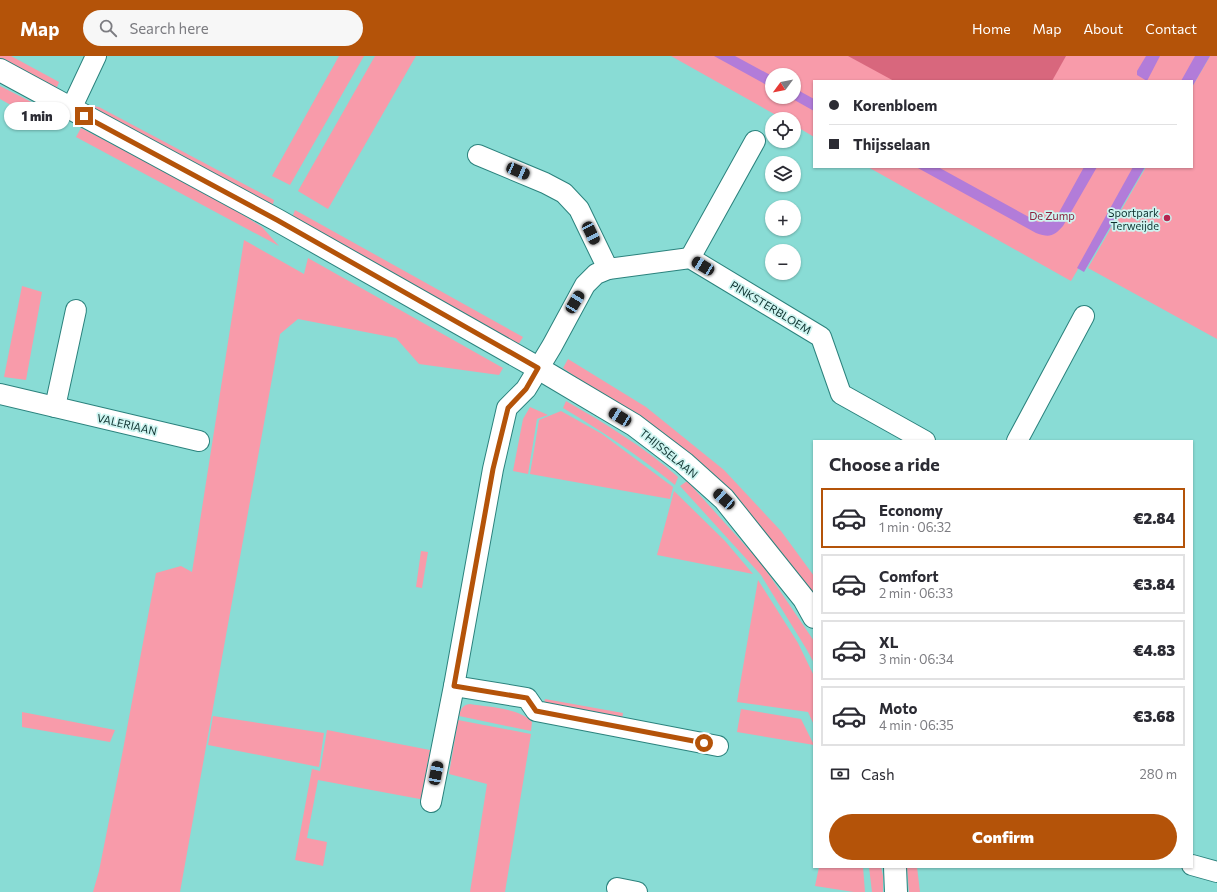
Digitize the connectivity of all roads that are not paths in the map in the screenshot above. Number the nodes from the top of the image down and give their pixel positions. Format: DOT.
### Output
graph roads {
  1 [pos="96,56"];
  2 [pos="0,70"];
  3 [pos="71,109"];
  4 [pos="755,141"];
  5 [pos="478,154"];
  6 [pos="690,258"];
  7 [pos="608,269"];
  8 [pos="76,310"];
  9 [pos="1084,316"];
  10 [pos="538,368"];
  11 [pos="0,394"];
  12 [pos="55,407"];
  13 [pos="923,440"];
  14 [pos="1018,440"];
  15 [pos="199,441"];
  16 [pos="813,615"];
  17 [pos="454,686"];
  18 [pos="718,746"];
  19 [pos="431,802"];
  20 [pos="1193,865"];
  21 [pos="895,868"];
  22 [pos="1217,872"];
  23 [pos="617,888"];
  24 [pos="637,892"];
  25 [pos="896,892"];
  1 -- 3 [label="street"];
  2 -- 3 [label="street, THIJSSELAAN"];
  3 -- 10 [label="street, THIJSSELAAN"];
  4 -- 6 [label="street"];
  5 -- 7 [label="street"];
  6 -- 7 [label="street"];
  6 -- 13 [label="street, PINKSTERBLOEM"];
  7 -- 10 [label="street"];
  8 -- 12 [label="street"];
  9 -- 14 [label="street"];
  10 -- 16 [label="street, THIJSSELAAN"];
  10 -- 17 [label="street"];
  11 -- 12 [label="street, VALERIAAN"];
  12 -- 15 [label="street, VALERIAAN"];
  17 -- 18 [label="street"];
  17 -- 19 [label="street"];
  20 -- 22 [label="street"];
  21 -- 25 [label="street"];
  23 -- 24 [label="street"];
}
